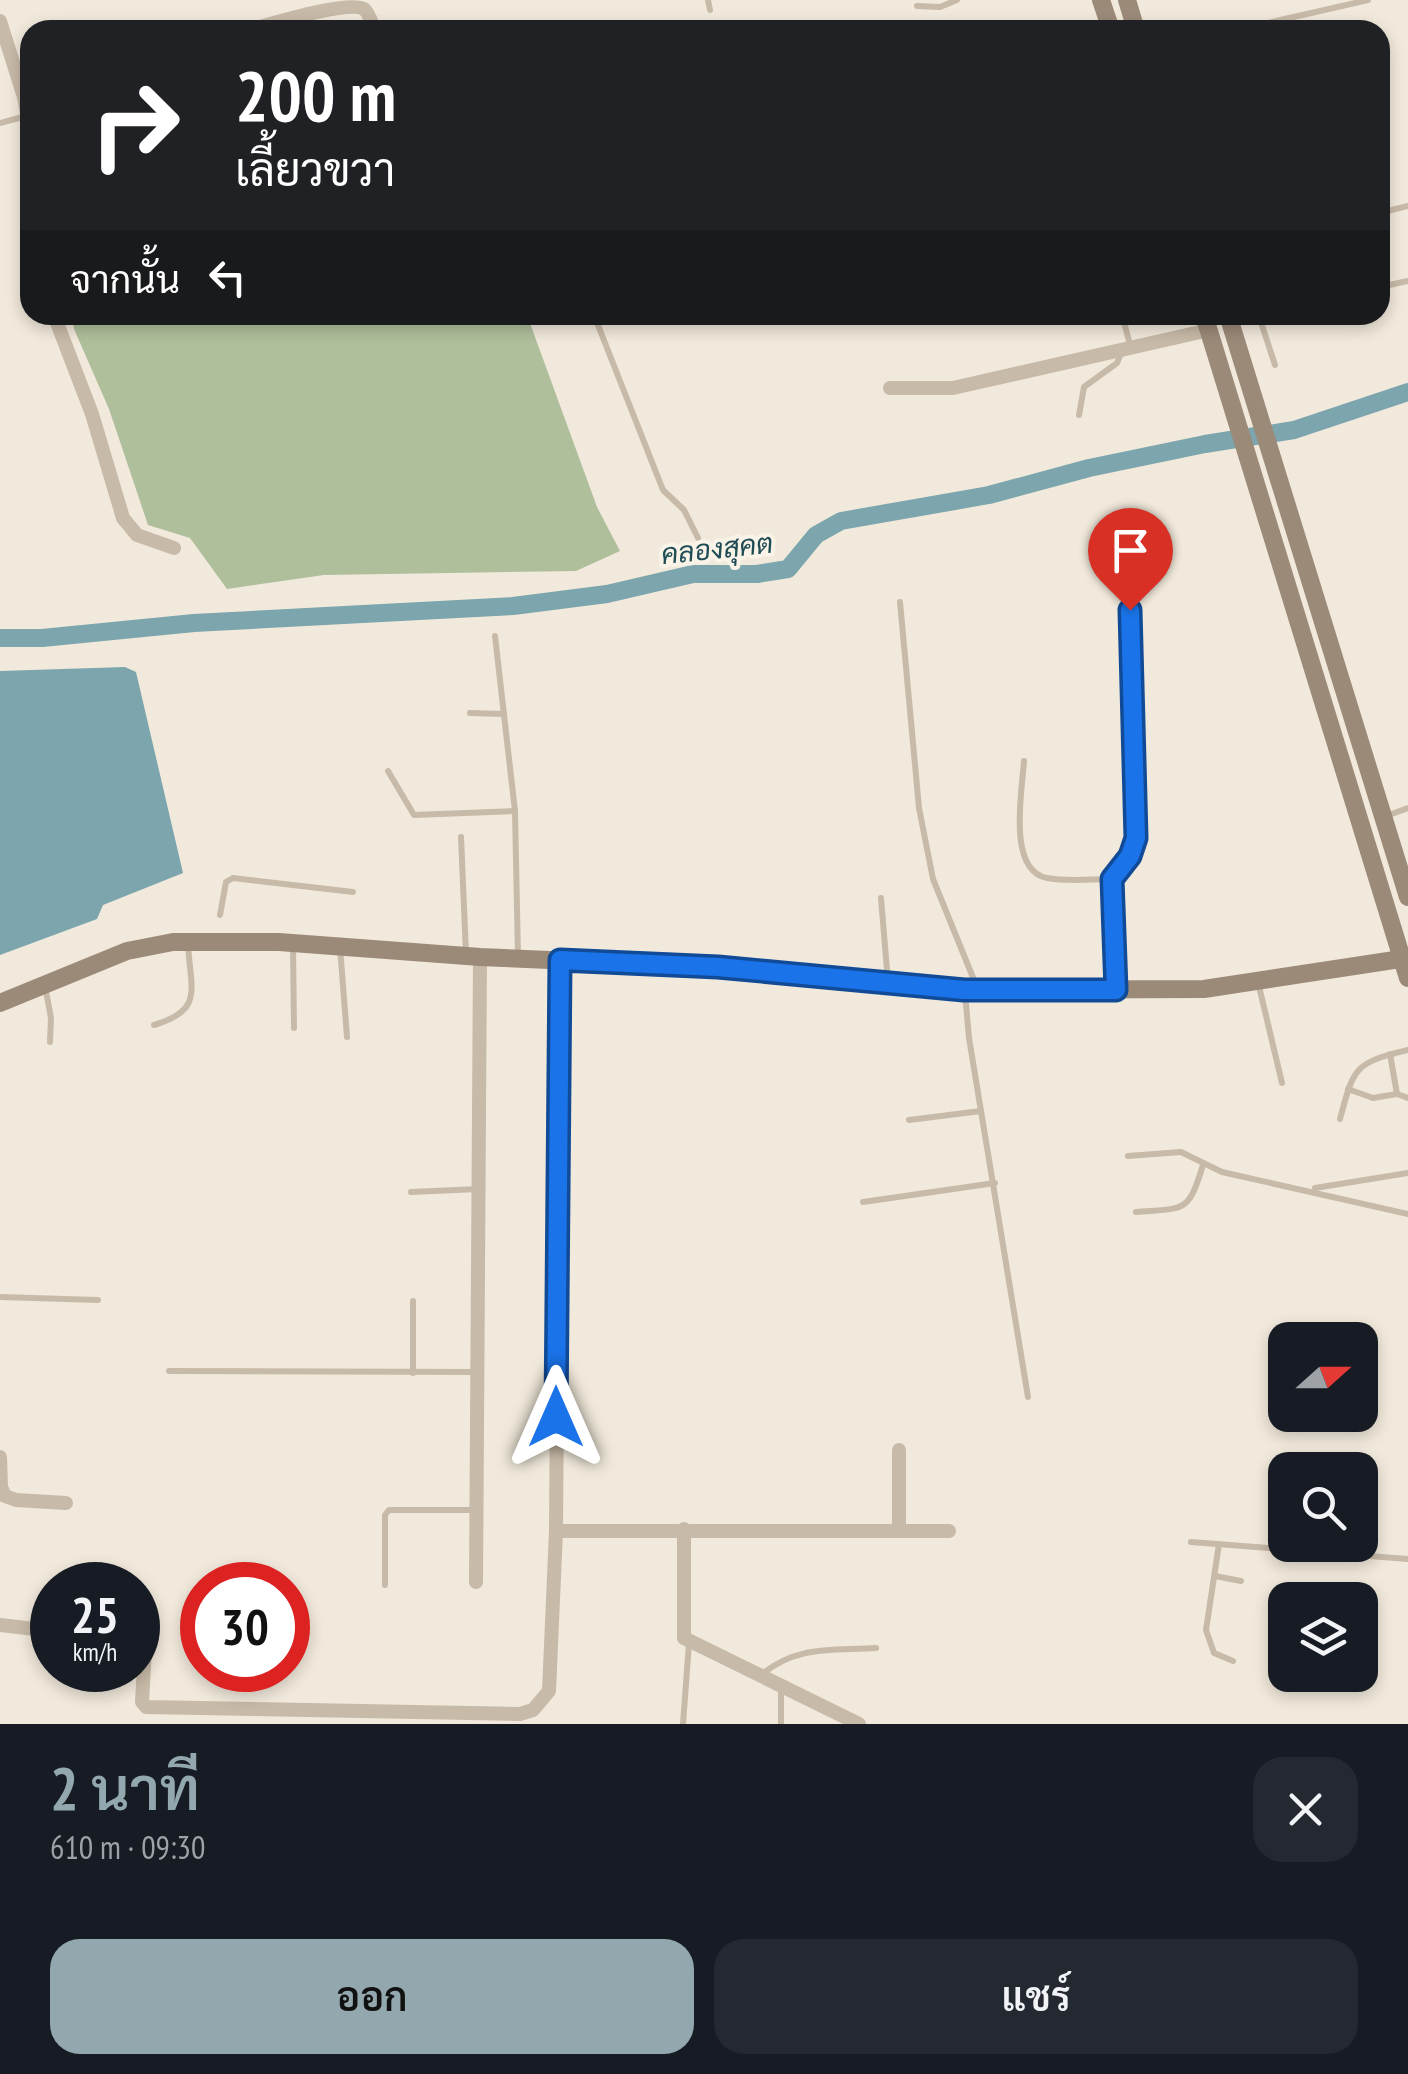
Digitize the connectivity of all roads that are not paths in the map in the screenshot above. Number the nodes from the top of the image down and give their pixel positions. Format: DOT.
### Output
graph roads {
  1 [pos="708,0"];
  2 [pos="957,0"];
  3 [pos="1368,0"];
  4 [pos="917,6"];
  5 [pos="710,10"];
  6 [pos="283,20"];
  7 [pos="370,20"];
  8 [pos="1281,20"];
  9 [pos="0,21"];
  10 [pos="20,77"];
  11 [pos="58,325"];
  12 [pos="598,325"];
  13 [pos="1124,325"];
  14 [pos="1200,325"];
  15 [pos="1207,325"];
  16 [pos="1232,325"];
  17 [pos="1265,325"];
  18 [pos="1127,348"];
  19 [pos="1276,364"];
  20 [pos="890,388"];
  21 [pos="1079,415"];
  22 [pos="698,538"];
  23 [pos="174,548"];
  24 [pos="900,602"];
  25 [pos="1130,610"];
  26 [pos="495,636"];
  27 [pos="470,713"];
  28 [pos="504,714"];
  29 [pos="1024,762"];
  30 [pos="388,770"];
  31 [pos="1408,808"];
  32 [pos="515,811"];
  33 [pos="1384,817"];
  34 [pos="462,838"];
  35 [pos="1112,879"];
  36 [pos="353,892"];
  37 [pos="1408,897"];
  38 [pos="881,898"];
  39 [pos="220,915"];
  40 [pos="188,942"];
  41 [pos="293,943"];
  42 [pos="340,946"];
  43 [pos="473,956"];
  44 [pos="518,958"];
  45 [pos="1405,958"];
  46 [pos="560,960"];
  47 [pos="1408,978"];
  48 [pos="1258,980"];
  49 [pos="888,982"];
  50 [pos="44,985"];
  51 [pos="971,990"];
  52 [pos="1116,990"];
  53 [pos="0,1003"];
  54 [pos="154,1025"];
  55 [pos="294,1028"];
  56 [pos="347,1038"];
  57 [pos="50,1042"];
  58 [pos="1408,1050"];
  59 [pos="1390,1054"];
  60 [pos="1282,1084"];
  61 [pos="1348,1089"];
  62 [pos="1396,1094"];
  63 [pos="1408,1098"];
  64 [pos="980,1111"];
  65 [pos="1340,1119"];
  66 [pos="909,1120"];
  67 [pos="1128,1156"];
  68 [pos="1204,1165"];
  69 [pos="1408,1173"];
  70 [pos="994,1183"];
  71 [pos="1308,1189"];
  72 [pos="480,1190"];
  73 [pos="412,1192"];
  74 [pos="863,1202"];
  75 [pos="1136,1212"];
  76 [pos="1408,1214"];
  77 [pos="0,1297"];
  78 [pos="98,1300"];
  79 [pos="413,1301"];
  80 [pos="169,1371"];
  81 [pos="413,1372"];
  82 [pos="478,1372"];
  83 [pos="1028,1397"];
  84 [pos="899,1450"];
  85 [pos="0,1456"];
  86 [pos="66,1503"];
  87 [pos="477,1510"];
  88 [pos="684,1529"];
  89 [pos="556,1531"];
  90 [pos="899,1531"];
  91 [pos="949,1531"];
  92 [pos="1191,1542"];
  93 [pos="1219,1544"];
  94 [pos="1408,1558"];
  95 [pos="1214,1576"];
  96 [pos="1241,1581"];
  97 [pos="476,1582"];
  98 [pos="385,1585"];
  99 [pos="0,1626"];
  100 [pos="30,1629"];
  101 [pos="689,1642"];
  102 [pos="876,1648"];
  103 [pos="1234,1661"];
  104 [pos="760,1676"];
  105 [pos="781,1687"];
  106 [pos="143,1692"];
  107 [pos="154,1708"];
  108 [pos="153,1724"];
  109 [pos="683,1724"];
  110 [pos="781,1724"];
  111 [pos="860,1724"];
  1 -- 5 [label="lane"];
  2 -- 4 [label="lane"];
  3 -- 8 [label="lane"];
  6 -- 7 [label="street"];
  9 -- 10 [label="street"];
  11 -- 23 [label="street"];
  12 -- 22 [label="lane"];
  13 -- 18 [label="lane"];
  14 -- 18 [label="street"];
  15 -- 45 [label="street"];
  16 -- 33 [label="street"];
  17 -- 19 [label="lane"];
  18 -- 20 [label="street"];
  18 -- 21 [label="lane"];
  24 -- 51 [label="lane"];
  25 -- 35 [label="lane"];
  26 -- 28 [label="lane"];
  27 -- 28 [label="lane"];
  28 -- 32 [label="lane"];
  29 -- 35 [label="lane"];
  30 -- 32 [label="lane"];
  31 -- 33 [label="lane"];
  32 -- 44 [label="lane"];
  33 -- 37 [label="street"];
  34 -- 43 [label="lane"];
  35 -- 52 [label="lane"];
  36 -- 39 [label="lane"];
  38 -- 49 [label="lane"];
  40 -- 41 [label="street"];
  40 -- 50 [label="street"];
  40 -- 54 [label="lane"];
  41 -- 42 [label="street"];
  41 -- 55 [label="lane"];
  42 -- 43 [label="street"];
  42 -- 56 [label="lane"];
  43 -- 44 [label="street"];
  43 -- 72 [label="street"];
  44 -- 46 [label="street"];
  45 -- 47 [label="street"];
  45 -- 48 [label="street"];
  46 -- 49 [label="street"];
  46 -- 89 [label="street"];
  48 -- 52 [label="street"];
  48 -- 60 [label="lane"];
  49 -- 51 [label="street"];
  50 -- 53 [label="street"];
  50 -- 57 [label="lane"];
  51 -- 52 [label="street"];
  51 -- 64 [label="lane"];
  58 -- 59 [label="lane"];
  59 -- 61 [label="lane"];
  59 -- 62 [label="lane"];
  61 -- 62 [label="lane"];
  61 -- 65 [label="lane"];
  62 -- 63 [label="lane"];
  64 -- 66 [label="lane"];
  64 -- 70 [label="lane"];
  67 -- 68 [label="lane"];
  68 -- 71 [label="lane"];
  68 -- 75 [label="lane"];
  69 -- 71 [label="lane"];
  70 -- 74 [label="lane"];
  70 -- 83 [label="lane"];
  71 -- 76 [label="lane"];
  72 -- 73 [label="lane"];
  72 -- 82 [label="street"];
  77 -- 78 [label="lane"];
  79 -- 81 [label="lane"];
  80 -- 81 [label="lane"];
  81 -- 82 [label="lane"];
  82 -- 87 [label="street"];
  84 -- 90 [label="street"];
  85 -- 86 [label="street"];
  87 -- 97 [label="street"];
  87 -- 98 [label="lane"];
  88 -- 89 [label="street"];
  88 -- 90 [label="street"];
  88 -- 101 [label="street"];
  89 -- 107 [label="street"];
  90 -- 91 [label="street"];
  92 -- 93 [label="lane"];
  93 -- 94 [label="lane"];
  93 -- 95 [label="lane"];
  95 -- 96 [label="lane"];
  95 -- 103 [label="lane"];
  99 -- 100 [label="street"];
  101 -- 104 [label="street"];
  101 -- 109 [label="lane"];
  102 -- 104 [label="lane"];
  104 -- 105 [label="street"];
  105 -- 110 [label="lane"];
  105 -- 111 [label="street"];
  106 -- 107 [label="street"];
  107 -- 108 [label="street"];
}
